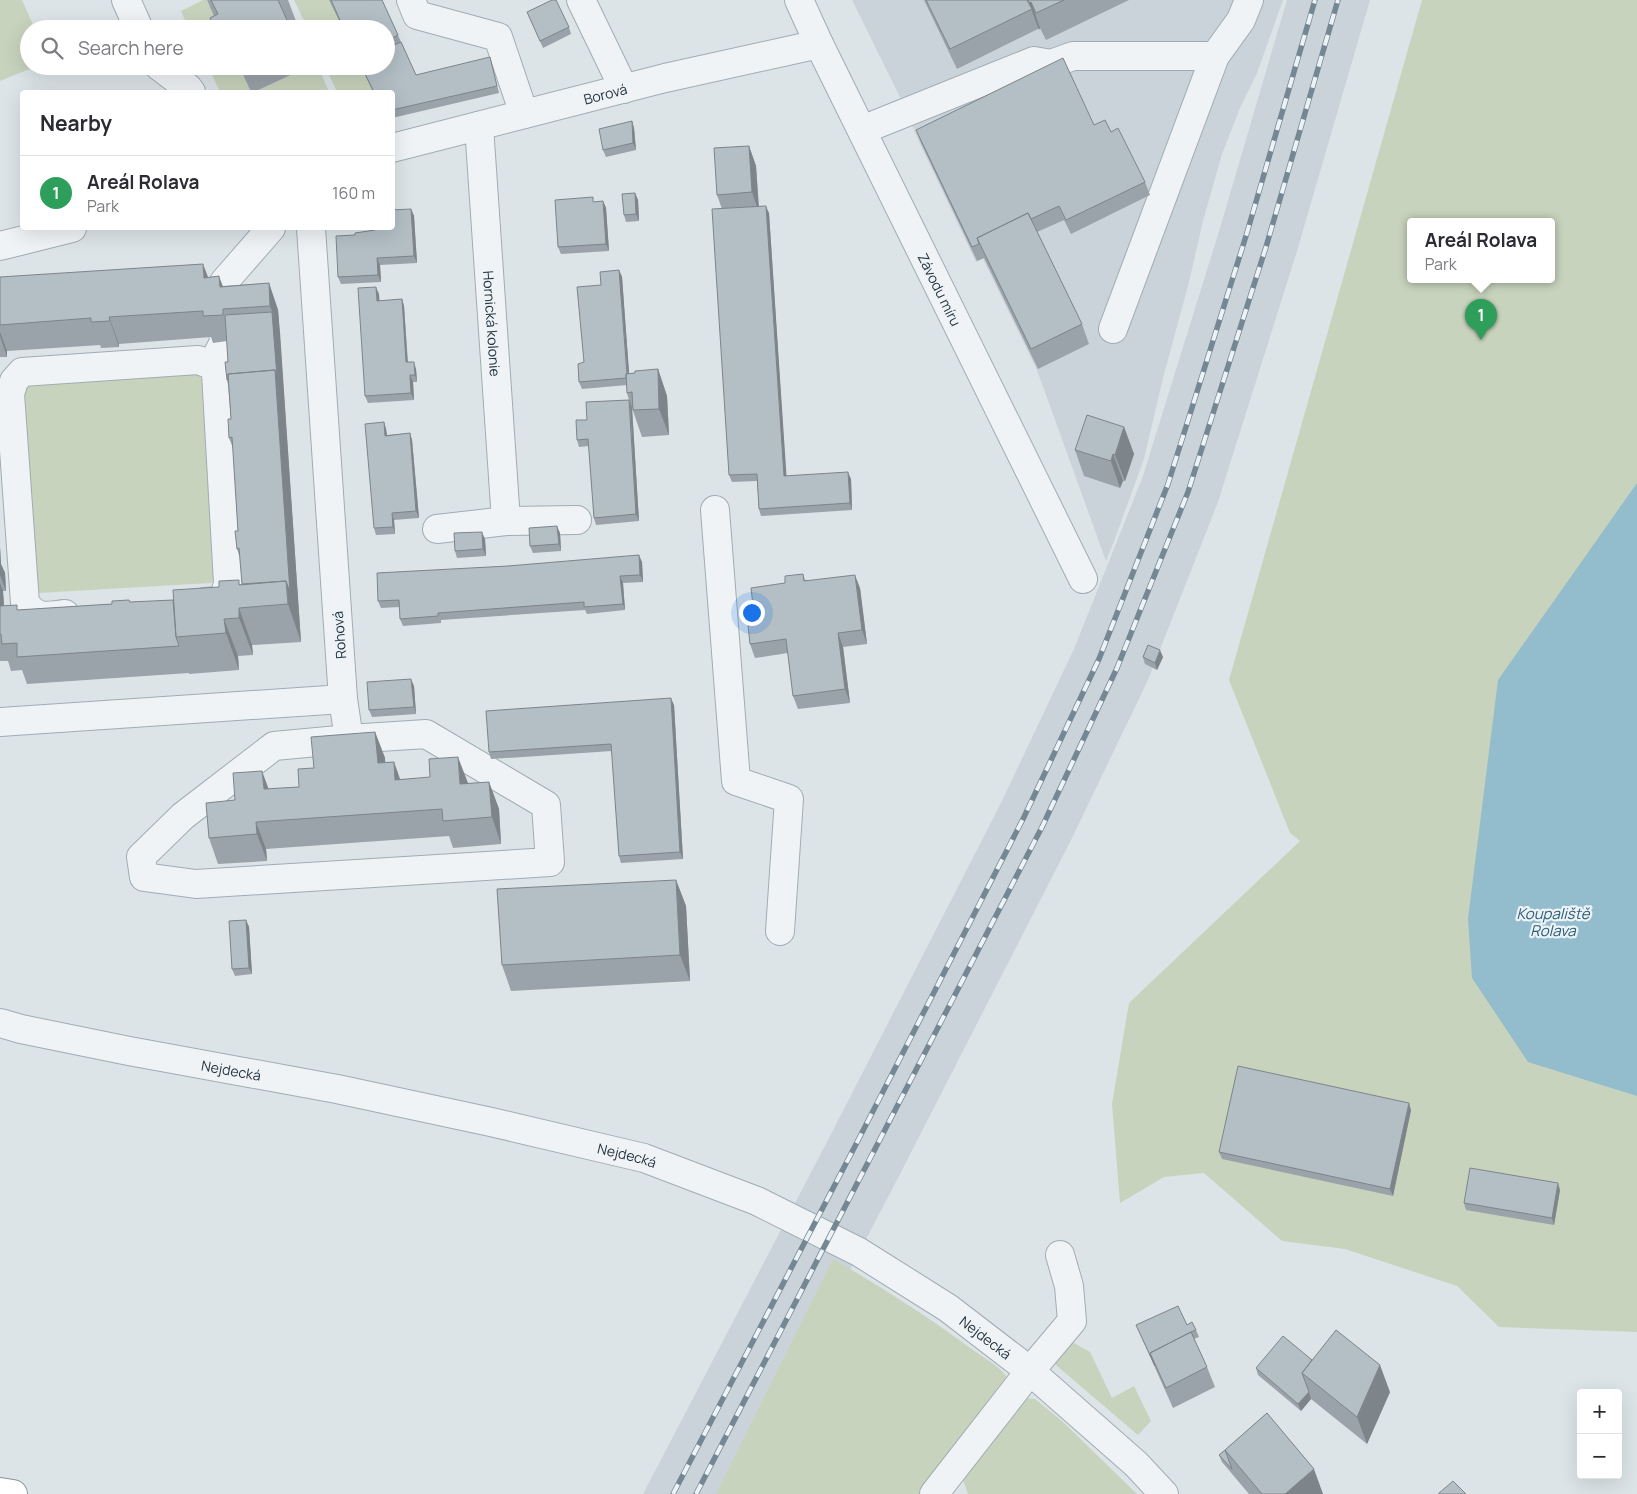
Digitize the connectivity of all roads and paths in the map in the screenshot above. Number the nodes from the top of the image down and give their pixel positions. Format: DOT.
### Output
graph roads {
  1 [pos="126,0"];
  2 [pos="411,0"];
  3 [pos="581,0"];
  4 [pos="799,0"];
  5 [pos="1249,0"];
  6 [pos="135,20"];
  7 [pos="819,44"];
  8 [pos="1215,56"];
  9 [pos="171,75"];
  10 [pos="624,89"];
  11 [pos="190,90"];
  12 [pos="524,114"];
  13 [pos="479,126"];
  14 [pos="862,130"];
  15 [pos="395,147"];
  16 [pos="64,230"];
  17 [pos="269,230"];
  18 [pos="311,230"];
  19 [pos="0,246"];
  20 [pos="1113,329"];
  21 [pos="212,365"];
  22 [pos="715,510"];
  23 [pos="577,520"];
  24 [pos="506,521"];
  25 [pos="437,529"];
  26 [pos="1084,579"];
  27 [pos="177,605"];
  28 [pos="90,612"];
  29 [pos="343,699"];
  30 [pos="0,722"];
  31 [pos="349,739"];
  32 [pos="780,931"];
  33 [pos="0,1023"];
  34 [pos="1060,1255"];
  35 [pos="1030,1371"];
  36 [pos="0,1492"];
  37 [pos="13,1494"];
  38 [pos="934,1494"];
  39 [pos="1164,1494"];
  1 -- 6 [label="street"];
  2 -- 12 [label="street"];
  3 -- 10 [label="street"];
  4 -- 7 [label="street, Závodu míru"];
  5 -- 8 [label="street"];
  7 -- 10 [label="street, Borová"];
  7 -- 14 [label="street, Závodu míru"];
  8 -- 14 [label="street"];
  8 -- 20 [label="street"];
  9 -- 11 [label="street"];
  10 -- 12 [label="street, Borová"];
  12 -- 13 [label="street, Borová"];
  13 -- 15 [label="street, Borová"];
  13 -- 24 [label="street, Hornická kolonie"];
  14 -- 26 [label="street, Závodu míru"];
  16 -- 19 [label="street"];
  17 -- 21 [label="street"];
  18 -- 29 [label="street, Rohová"];
  21 -- 27 [label="street"];
  21 -- 28 [label="street"];
  22 -- 32 [label="street"];
  23 -- 24 [label="street"];
  24 -- 25 [label="street"];
  29 -- 30 [label="street"];
  29 -- 31 [label="street, Rohová"];
  31 -- 31 [label="street"];
  33 -- 35 [label="street, Nejdecká"];
  34 -- 35 [label="street"];
  35 -- 38 [label="street"];
  35 -- 39 [label="street, Nejdecká"];
  36 -- 37 [label="highway"];
}
